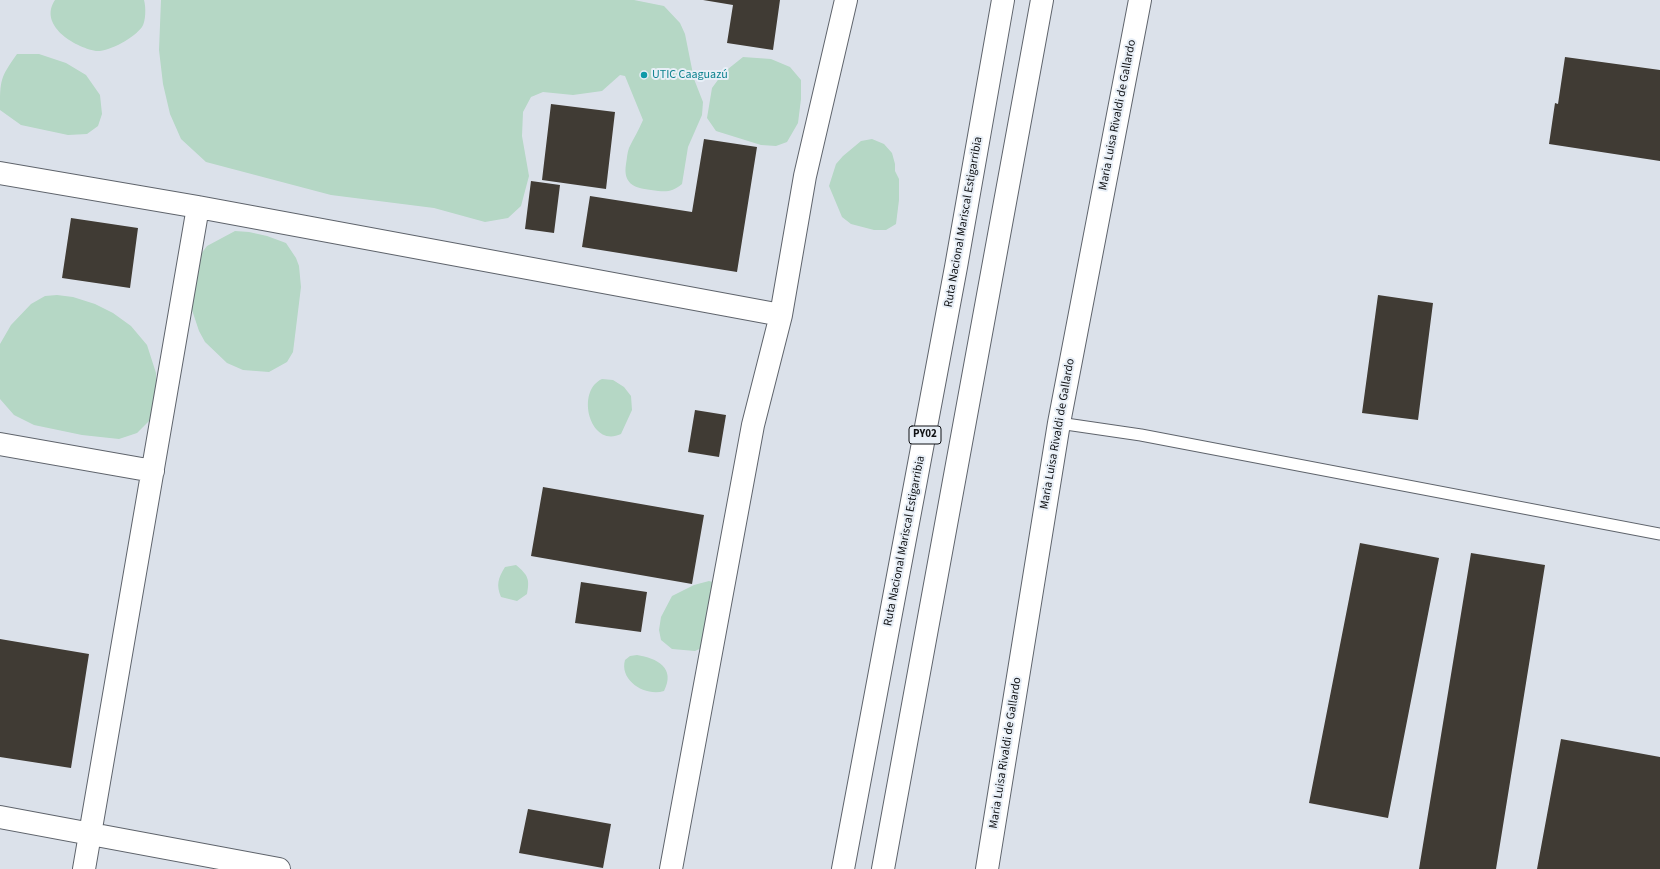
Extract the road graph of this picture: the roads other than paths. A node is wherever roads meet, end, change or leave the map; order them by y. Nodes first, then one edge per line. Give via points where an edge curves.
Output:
1 (846, 0) edge
2 (1003, 0) edge
3 (1042, 0) edge
4 (1140, 0) edge
5 (0, 174) edge
6 (198, 207) junction
7 (781, 315) junction
8 (1059, 423) junction
9 (0, 444) edge
10 (152, 471) junction
11 (1660, 534) edge
12 (0, 817) edge
13 (90, 833) junction
14 (84, 869) edge
15 (279, 869) edge
16 (671, 869) edge
17 (843, 869) edge
18 (884, 869) edge
19 (987, 869) edge

1 - 7 main road via 806,176
2 - 17 main road, Ruta Nacional Mariscal Estigarribia / PY02
3 - 18 main road
4 - 8 main road, Maria Luisa Rivaldi de Gallardo
5 - 6 main road
6 - 7 main road
6 - 10 main road
7 - 16 main road via 753,425
8 - 11 lane via 1142,435
8 - 19 main road, Maria Luisa Rivaldi de Gallardo
9 - 10 main road
10 - 13 main road
12 - 13 main road
13 - 14 main road
13 - 15 main road

